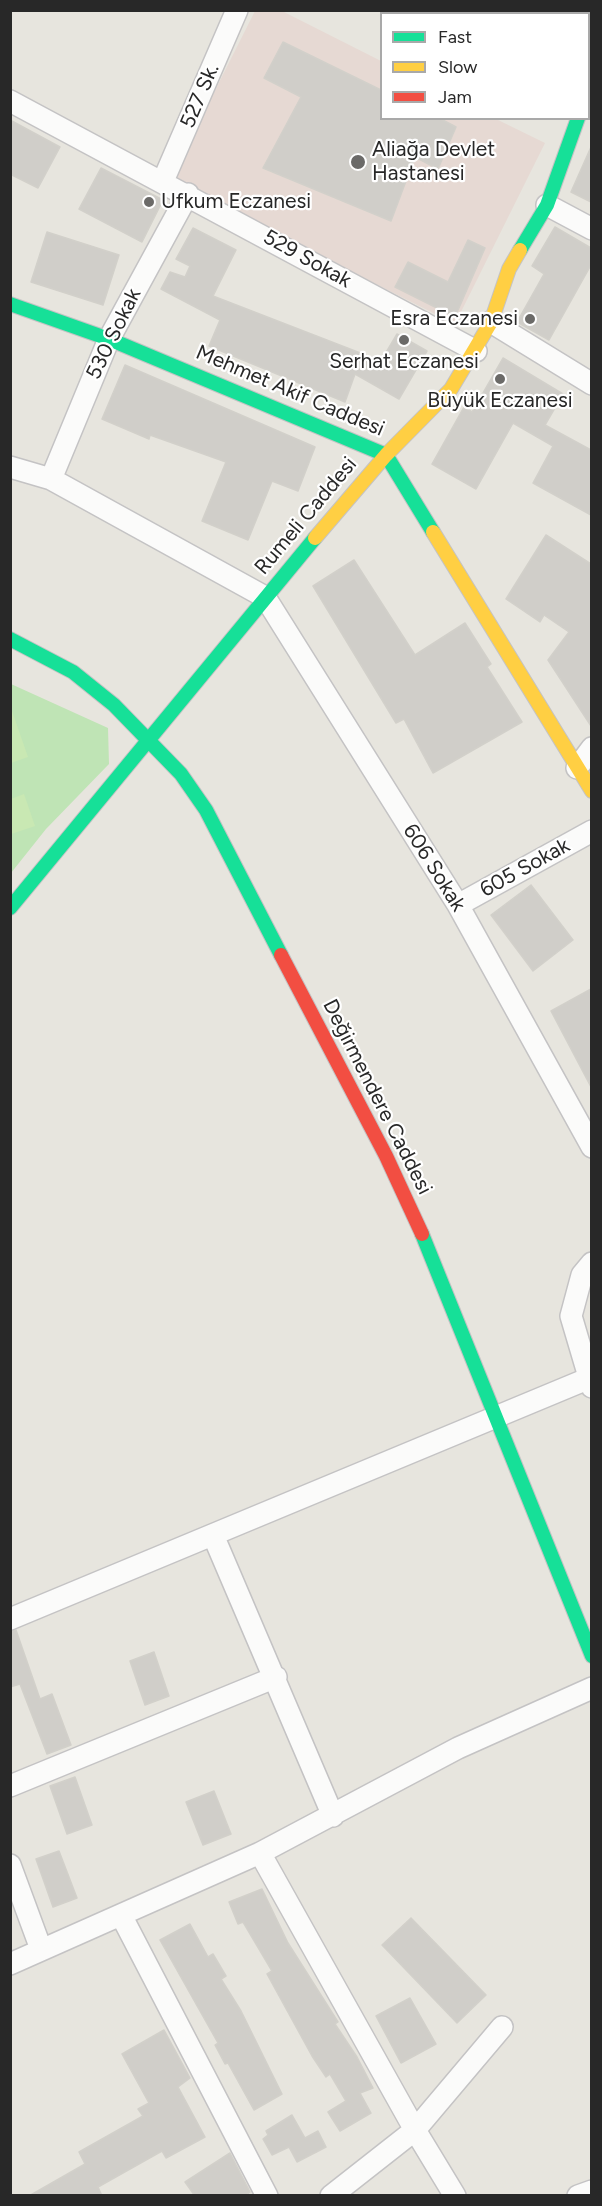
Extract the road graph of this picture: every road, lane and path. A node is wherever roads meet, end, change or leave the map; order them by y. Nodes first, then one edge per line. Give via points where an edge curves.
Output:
1 (237, 10) edge
2 (10, 101) edge
3 (577, 120) edge
4 (164, 181) junction
5 (188, 194) junction
6 (547, 205) junction
7 (591, 229) edge
8 (10, 304) edge
9 (491, 322) junction
10 (109, 339) junction
11 (476, 351) junction
12 (591, 384) edge
13 (386, 454) junction
14 (10, 467) edge
15 (51, 479) junction
16 (265, 597) junction
17 (10, 639) edge
18 (148, 742) junction
19 (591, 748) edge
20 (577, 768) junction
21 (591, 791) edge
22 (591, 831) edge
23 (458, 905) junction
24 (10, 908) edge
25 (591, 1147) edge
26 (591, 1263) edge
27 (590, 1381) edge
28 (498, 1418) junction
29 (213, 1535) junction
30 (10, 1619) edge
31 (591, 1656) edge
32 (276, 1677) junction
33 (591, 1688) edge
34 (10, 1786) edge
35 (333, 1816) junction
36 (260, 1853) junction
37 (10, 1865) edge
38 (121, 1915) junction
39 (41, 1949) junction
40 (10, 1964) edge
41 (502, 2027) dead end
42 (415, 2130) junction
43 (591, 2191) edge
44 (267, 2196) edge
45 (330, 2196) edge
46 (455, 2196) edge
47 (578, 2196) edge

1 - 4 street, 527 Sk.
2 - 4 street, 529 Sokak
3 - 6 street, Rumeli Caddesi
4 - 5 street, 529 Sokak
5 - 10 street, 530 Sokak
5 - 11 street, 529 Sokak
6 - 7 street
6 - 9 street, Rumeli Caddesi via 509,269
8 - 10 street, Mehmet Akif Caddesi
9 - 11 street, Rumeli Caddesi
9 - 12 street
10 - 13 street, Mehmet Akif Caddesi
10 - 15 street, 530 Sokak
11 - 13 street, Rumeli Caddesi via 451,389
13 - 16 street, Rumeli Caddesi
13 - 20 street, Mehmet Akif Caddesi
14 - 15 street
15 - 16 street
16 - 18 street, Rumeli Caddesi
16 - 23 street, 606 Sokak
17 - 18 street, Değirmendere Caddesi via 74,672 114,705
18 - 24 street, Rumeli Caddesi
18 - 28 street, Değirmendere Caddesi via 181,774 206,810 386,1156 442,1278
19 - 20 street
20 - 21 street, Mehmet Akif Caddesi
22 - 23 street, 605 Sokak
23 - 25 street, 606 Sokak
26 - 27 street via 582,1275 571,1316
27 - 28 street
28 - 29 street
28 - 31 street, Değirmendere Caddesi
29 - 30 street
29 - 32 street
32 - 34 street
32 - 35 street
33 - 35 street via 458,1748
35 - 36 street
36 - 38 street
36 - 42 street
37 - 39 street
38 - 39 street
38 - 44 street
39 - 40 street
41 - 42 street
42 - 45 street
42 - 46 street
43 - 47 street

